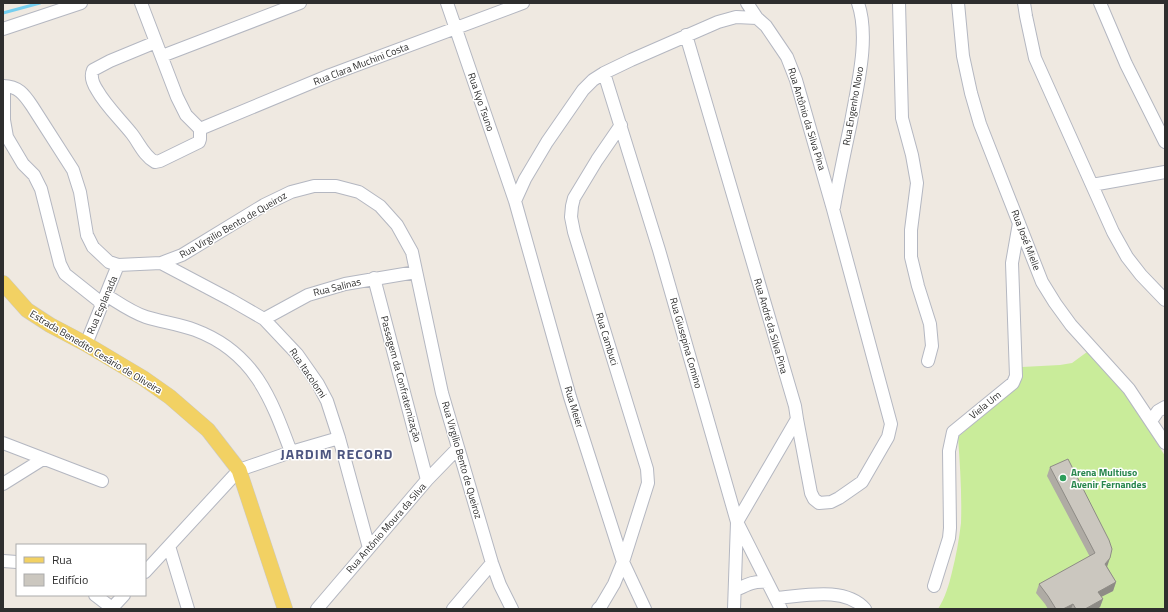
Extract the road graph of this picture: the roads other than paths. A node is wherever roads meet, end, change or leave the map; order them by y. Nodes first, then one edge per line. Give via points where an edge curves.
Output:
1 (81, 3) edge
2 (141, 3) edge
3 (300, 3) edge
4 (447, 3) edge
5 (523, 3) edge
6 (747, 3) edge
7 (858, 3) edge
8 (899, 3) edge
9 (958, 3) edge
10 (1024, 3) edge
11 (1100, 3) edge
12 (757, 18) junction
13 (456, 28) junction
14 (3, 29) edge
15 (686, 35) junction
16 (156, 42) junction
17 (162, 56) junction
18 (604, 73) junction
19 (4, 86) edge
20 (620, 126) junction
21 (200, 129) junction
22 (1165, 142) edge
23 (1165, 172) edge
24 (1092, 185) junction
25 (515, 201) junction
26 (833, 209) junction
27 (1019, 222) junction
28 (161, 263) junction
29 (118, 265) junction
30 (416, 272) junction
31 (374, 278) junction
32 (3, 283) edge
33 (103, 300) junction
34 (1165, 300) edge
35 (264, 319) junction
36 (86, 344) junction
37 (928, 361) dead end
38 (1165, 407) edge
39 (797, 419) junction
40 (1151, 421) junction
41 (891, 424) joint
42 (338, 438) junction
43 (3, 443) edge
44 (1165, 443) edge
45 (458, 448) junction
46 (291, 452) junction
47 (43, 459) junction
48 (239, 470) junction
49 (102, 480) dead end
50 (428, 480) junction
51 (3, 484) edge
52 (737, 522) junction
53 (169, 546) junction
54 (368, 548) junction
55 (3, 561) edge
56 (16, 562) edge
57 (623, 562) junction
58 (492, 563) junction
59 (146, 571) edge
60 (767, 582) junction
61 (934, 586) dead end
62 (736, 590) junction
63 (96, 596) edge
64 (123, 596) edge
65 (778, 603) edge
66 (112, 608) edge
67 (188, 609) edge
68 (285, 609) edge
69 (316, 609) edge
70 (453, 609) edge
71 (512, 609) edge
72 (598, 609) edge
73 (645, 609) edge
74 (734, 609) edge
75 (865, 609) edge

1 - 14 street
2 - 16 street
3 - 17 street
4 - 13 street, Rua Kyo Tsuno
5 - 13 street, Rua Clara Muchini Costa
6 - 12 street
7 - 26 street, Rua Engenho Novo via 862,23 860,73
8 - 37 street via 902,118 917,184 911,230 911,257 930,324 932,346
9 - 27 street, Rua José Mielle via 963,56 971,93 980,124
10 - 24 street via 1035,58
11 - 22 street via 1126,64
12 - 15 street via 736,17
12 - 26 street, Rua Antônio da Silva Pina via 766,26 787,56
13 - 21 street, Rua Clara Muchini Costa via 330,75
13 - 25 street, Rua Kyo Tsuno
15 - 18 street
15 - 39 street, Rua André da Silva Pina
16 - 17 street
16 - 21 street via 94,69 92,78 97,91 155,162 194,146 199,142
17 - 21 street via 181,106
18 - 20 street, Rua Giusepina Comino
18 - 25 street via 583,90 547,142
19 - 29 street via 13,87 25,95 73,170 80,192 87,235 93,247 103,257
19 - 33 street via 7,137 41,189 60,264 65,274 99,301
20 - 52 street, Rua Giusepina Comino via 659,250
20 - 57 street, Rua Cambuci via 574,198 572,217 574,232 647,468 648,483
23 - 24 street
24 - 34 street via 1127,257
25 - 57 street, Rua Meier via 570,397
26 - 41 street, Rua Antônio da Silva Pina
27 - 40 street, Rua José Mielle via 1042,282 1055,303 1071,325 1129,389
27 - 61 street, Viela Um via 1012,263 1016,376 1013,383 953,432 949,451 950,533
28 - 29 street, Rua Virgilio Bento de Queiroz
28 - 30 street, Rua Virgilio Bento de Queiroz via 182,255 264,205 291,192 324,185 359,192 380,206 397,225 412,252
28 - 35 street, Rua Itacolomi
29 - 33 street, Rua Esplanada
30 - 31 street, Rua Salinas
30 - 45 street, Rua Virgilio Bento de Queiroz via 442,393
31 - 35 street, Rua Salinas via 308,295
31 - 50 street, Passagem da Confraternização
32 - 36 main road, Estrada Benedito Cesário de Oliveira via 27,310 50,326
33 - 36 street, Rua Esplanada
33 - 46 street via 146,317 195,330 230,349 247,363 263,386
35 - 42 street, Rua Itacolomi via 297,354 318,384 327,401
36 - 48 main road, Estrada Benedito Cesário de Oliveira via 170,397 208,430
38 - 40 street via 1158,411
39 - 41 street, Rua André da Silva Pina via 811,493 819,503 831,502 862,482 888,436
39 - 52 street
40 - 44 street, Rua José Mielle
42 - 46 street
42 - 54 street, Rua Itacolomi
43 - 47 street
45 - 50 street, Rua Antônio Moura da Silva
45 - 58 street, Rua Virgilio Bento de Queiroz
46 - 48 street
47 - 49 street
47 - 51 street
48 - 53 street
48 - 68 main road, Estrada Benedito Cesário de Oliveira
50 - 54 street, Rua Antônio Moura da Silva
52 - 60 street, Rua Giusepina Comino
52 - 62 street
53 - 59 street
53 - 67 street
54 - 69 street, Rua Antônio Moura da Silva
55 - 56 street
57 - 72 street, Rua Cambuci via 614,584
57 - 73 street, Rua Meier
58 - 70 street
58 - 71 street, Rua Virgilio Bento de Queiroz
60 - 62 street via 756,581
60 - 65 street, Rua Giusepina Comino
62 - 74 street
63 - 66 street
64 - 66 street
65 - 75 street via 832,594 846,596

